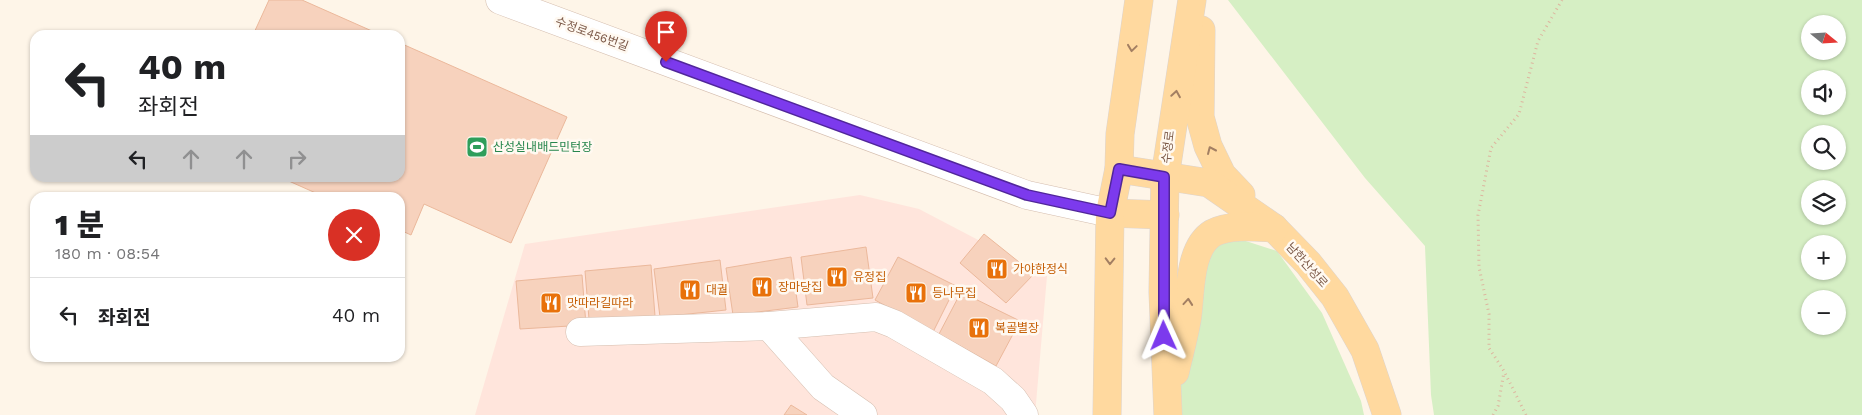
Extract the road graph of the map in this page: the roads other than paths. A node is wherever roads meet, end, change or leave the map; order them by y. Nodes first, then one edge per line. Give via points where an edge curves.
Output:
1 (500, 0) edge
2 (1139, 0) edge
3 (1193, 0) edge
4 (1119, 169) junction
5 (1164, 177) junction
6 (1110, 213) junction
7 (1165, 215) junction
8 (1274, 228) junction
9 (769, 326) junction
10 (580, 332) dead end
11 (1168, 408) edge
12 (863, 415) edge
13 (1024, 415) edge
14 (1107, 415) edge
15 (1387, 415) edge

1 - 6 street, 수정로456번길 via 1027,195
2 -> 4 main road via 1120,134
5 -> 3 main road, 수정로
8 -> 3 main road via 1222,175 1208,146 1200,117 1202,33
4 - 5 main road, 남한산성로
4 - 6 main road
5 - 7 main road, 수정로
5 - 8 main road, 남한산성로 via 1209,184
6 - 7 main road
6 -> 14 main road
7 - 11 main road, 수정로 via 1163,292
11 -> 8 main road via 1187,318 1194,262 1204,241 1215,232 1232,228
8 - 15 main road, 남한산성로 via 1335,297 1365,350
9 - 10 street
9 - 12 street via 823,386
9 - 13 street via 876,317 993,381

